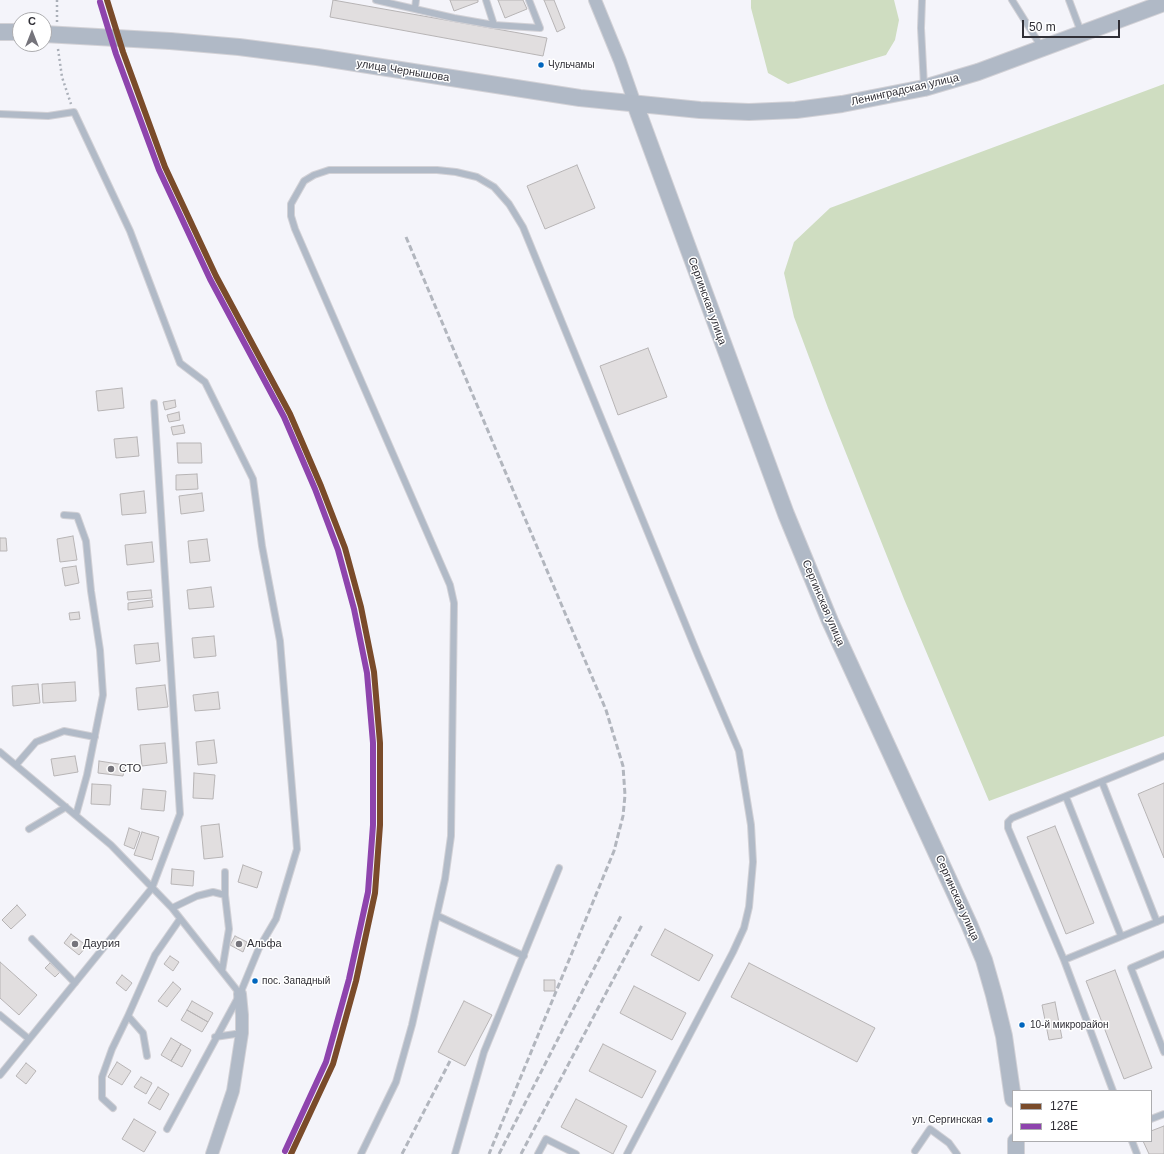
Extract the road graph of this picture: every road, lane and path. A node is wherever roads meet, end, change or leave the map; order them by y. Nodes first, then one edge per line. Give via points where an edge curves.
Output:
1 (57, 0) edge
2 (376, 0) edge
3 (416, 0) edge
4 (486, 0) edge
5 (529, 0) edge
6 (595, 0) edge
7 (922, 0) edge
8 (1012, 0) edge
9 (1069, 0) edge
10 (1164, 3) edge
11 (415, 8) junction
12 (494, 24) junction
13 (0, 32) edge
14 (12, 32) edge
15 (53, 34) edge
16 (1082, 34) junction
17 (1042, 49) junction
18 (924, 88) junction
19 (635, 104) junction
20 (74, 112) junction
21 (0, 114) edge
22 (154, 403) dead end
23 (64, 515) dead end
24 (95, 738) junction
25 (0, 752) edge
26 (1164, 756) edge
27 (16, 765) junction
28 (1102, 782) junction
29 (1066, 797) junction
30 (66, 807) junction
31 (76, 815) junction
32 (29, 829) dead end
33 (559, 868) dead end
34 (224, 872) dead end
35 (152, 888) junction
36 (225, 895) junction
37 (172, 908) junction
38 (438, 916) junction
39 (180, 919) junction
40 (1164, 919) edge
41 (1157, 922) junction
42 (1121, 936) junction
43 (32, 939) dead end
44 (1164, 954) edge
45 (524, 956) junction
46 (1064, 960) junction
47 (222, 971) junction
48 (75, 983) junction
49 (240, 994) junction
50 (0, 1015) edge
51 (128, 1016) junction
52 (242, 1033) junction
53 (215, 1038) junction
54 (29, 1039) junction
55 (1164, 1052) edge
56 (147, 1056) dead end
57 (0, 1074) edge
58 (1113, 1090) edge
59 (1012, 1092) edge
60 (113, 1108) dead end
61 (1164, 1114) edge
62 (1152, 1119) edge
63 (167, 1129) dead end
64 (1016, 1142) edge
65 (1132, 1142) edge
66 (915, 1151) dead end
67 (212, 1154) edge
68 (361, 1154) edge
69 (455, 1154) edge
70 (538, 1154) edge
71 (576, 1154) edge
72 (627, 1154) edge
73 (957, 1154) edge
74 (1016, 1154) edge
75 (1137, 1154) edge

1 - 15 path
2 - 11 lane
3 - 11 lane
4 - 12 lane
5 - 12 lane via 540,28
6 - 19 street
7 - 18 lane
8 - 17 lane
9 - 16 lane
10 - 16 main road, Ленинградская улица
11 - 12 lane via 454,18
13 - 14 main road
15 - 19 main road, улица Чернышова, bridge via 239,47 572,97
15 - 20 path via 62,77
16 - 17 main road, Ленинградская улица
17 - 18 main road, Ленинградская улица
18 - 19 main road, Ленинградская улица via 796,110 749,112
19 - 59 main road, Сергинская улица via 795,535 830,621 970,924 984,960 1004,1036
20 - 21 lane via 48,116
20 - 49 lane via 130,231 180,363 205,382 253,479 262,546 280,641 297,848 276,919 259,948
22 - 35 lane via 180,814
23 - 24 lane via 76,516 86,541 103,695
24 - 27 lane via 64,731 36,742
24 - 31 lane
25 - 27 lane
26 - 28 lane
27 - 30 lane
28 - 29 lane
28 - 41 lane
29 - 42 lane
29 - 46 lane via 1012,818 1008,822 1008,828
30 - 31 lane
30 - 32 lane
31 - 35 lane via 111,845
33 - 45 lane
34 - 36 lane
35 - 37 lane
35 - 48 lane
36 - 37 lane via 214,892 197,896
36 - 47 lane via 229,929
37 - 39 lane
38 - 45 lane
38 - 68 lane via 396,1082
38 - 72 lane via 451,836 454,603 450,585 291,216 291,204 304,181 329,170 456,172 477,177 494,187 509,204 522,227 739,751 751,825 753,862 749,907 744,928
39 - 47 lane
39 - 51 lane via 155,955
40 - 41 lane
41 - 42 lane
42 - 46 lane
43 - 48 lane
44 - 55 lane via 1131,968
45 - 69 lane via 484,1052
46 - 58 lane
47 - 49 lane
48 - 54 lane
49 - 52 street
49 - 53 lane
50 - 54 lane
51 - 56 lane via 143,1033
51 - 60 lane via 102,1077 102,1098
52 - 53 lane
52 - 67 street via 233,1091
53 - 63 lane
54 - 57 lane
61 - 62 lane
64 - 74 main road
65 - 75 lane
66 - 73 lane via 930,1129 949,1143
70 - 71 lane via 546,1139

